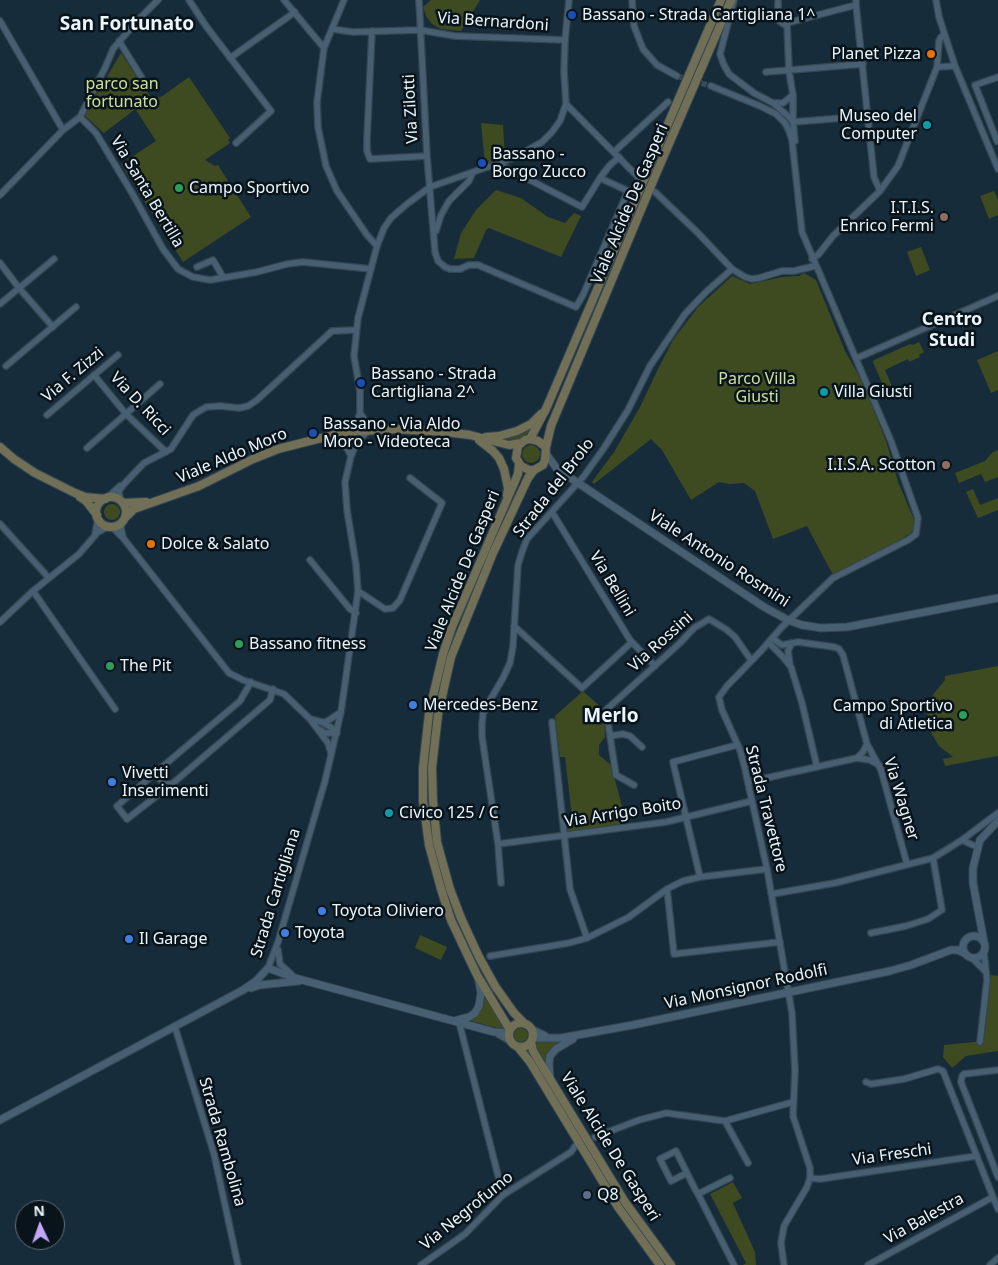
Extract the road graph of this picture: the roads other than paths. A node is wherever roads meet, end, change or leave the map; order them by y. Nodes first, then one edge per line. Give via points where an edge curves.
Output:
1 (158, 0) edge
2 (189, 0) edge
3 (284, 0) edge
4 (344, 0) edge
5 (419, 0) edge
6 (569, 0) edge
7 (632, 0) edge
8 (721, 0) edge
9 (732, 0) edge
10 (936, 0) edge
11 (778, 2) dead end
12 (856, 3) edge
13 (295, 12) junction
14 (0, 21) edge
15 (787, 23) junction
16 (332, 29) junction
17 (420, 30) junction
18 (372, 31) junction
19 (944, 35) junction
20 (565, 40) junction
21 (119, 42) junction
22 (324, 48) junction
23 (230, 58) junction
24 (863, 64) junction
25 (955, 66) junction
26 (937, 67) junction
27 (789, 71) junction
28 (766, 72) dead end
29 (677, 76) tunnel mouth
30 (998, 77) edge
31 (145, 83) dead end
32 (711, 86) tunnel mouth
33 (793, 95) junction
34 (668, 102) dead end
35 (773, 103) junction
36 (566, 104) junction
37 (866, 116) junction
38 (80, 117) junction
39 (793, 122) junction
40 (63, 130) junction
41 (997, 141) edge
42 (236, 143) dead end
43 (988, 144) junction
44 (614, 152) junction
45 (427, 156) junction
46 (619, 157) junction
47 (499, 164) junction
48 (998, 169) edge
49 (473, 172) junction
50 (600, 178) junction
51 (639, 178) dead end
52 (430, 187) junction
53 (880, 191) junction
54 (655, 192) dead end
55 (0, 195) edge
56 (802, 232) junction
57 (435, 233) junction
58 (377, 246) junction
59 (54, 259) dead end
60 (812, 259) junction
61 (0, 263) edge
62 (815, 266) junction
63 (197, 267) dead end
64 (371, 269) junction
65 (732, 269) junction
66 (223, 277) junction
67 (19, 288) junction
68 (998, 296) edge
69 (0, 304) edge
70 (76, 307) dead end
71 (53, 327) junction
72 (356, 330) junction
73 (118, 355) dead end
74 (857, 358) junction
75 (6, 366) dead end
76 (94, 375) junction
77 (160, 384) dead end
78 (546, 410) junction
79 (360, 413) junction
80 (126, 414) junction
81 (47, 415) dead end
82 (373, 430) junction
83 (345, 432) junction
84 (470, 435) junction
85 (323, 437) junction
86 (479, 437) junction
87 (530, 439) junction
88 (500, 443) junction
89 (521, 443) junction
90 (0, 447) edge
91 (87, 448) dead end
92 (547, 451) junction
93 (166, 452) junction
94 (351, 456) junction
95 (518, 461) junction
96 (536, 469) junction
97 (557, 469) junction
98 (410, 478) dead end
99 (579, 482) junction
100 (124, 484) junction
101 (75, 493) junction
102 (106, 498) junction
103 (506, 500) junction
104 (121, 502) junction
105 (153, 502) junction
106 (552, 512) junction
107 (97, 517) junction
108 (124, 520) junction
109 (0, 524) edge
110 (110, 527) junction
111 (94, 537) junction
112 (124, 539) junction
113 (310, 560) dead end
114 (50, 578) junction
115 (33, 591) junction
116 (358, 591) junction
117 (998, 598) edge
118 (356, 612) junction
119 (788, 620) junction
120 (0, 622) edge
121 (514, 626) junction
122 (770, 641) junction
123 (632, 642) junction
124 (792, 643) junction
125 (751, 660) junction
126 (655, 666) junction
127 (791, 668) junction
128 (251, 682) junction
129 (274, 690) junction
130 (114, 709) dead end
131 (341, 712) junction
132 (310, 719) junction
133 (322, 722) junction
134 (552, 722) dead end
135 (319, 730) junction
136 (337, 732) junction
137 (610, 736) junction
138 (867, 744) junction
139 (737, 745) junction
140 (642, 747) dead end
141 (332, 754) junction
142 (857, 758) junction
143 (879, 765) junction
144 (817, 767) junction
145 (155, 773) junction
146 (748, 782) junction
147 (172, 784) junction
148 (634, 784) dead end
149 (752, 801) junction
150 (998, 813) edge
151 (686, 818) junction
152 (998, 821) edge
153 (565, 835) junction
154 (962, 840) junction
155 (498, 844) junction
156 (977, 847) junction
157 (933, 858) junction
158 (907, 864) junction
159 (767, 869) junction
160 (700, 877) junction
161 (501, 883) dead end
162 (667, 889) junction
163 (772, 894) junction
164 (980, 924) junction
165 (871, 933) dead end
166 (970, 937) junction
167 (587, 938) junction
168 (278, 942) junction
169 (780, 942) junction
170 (984, 942) junction
171 (964, 943) junction
172 (945, 952) junction
173 (964, 952) junction
174 (984, 952) junction
175 (490, 956) dead end
176 (972, 958) junction
177 (268, 968) junction
178 (986, 972) junction
179 (477, 975) junction
180 (295, 978) junction
181 (306, 980) junction
182 (243, 990) junction
183 (787, 992) junction
184 (456, 1021) junction
185 (175, 1027) junction
186 (530, 1033) junction
187 (510, 1035) junction
188 (579, 1035) junction
189 (980, 1042) dead end
190 (518, 1047) junction
191 (998, 1070) edge
192 (550, 1079) junction
193 (866, 1082) dead end
194 (793, 1102) junction
195 (0, 1120) edge
196 (724, 1121) junction
197 (595, 1137) dead end
198 (578, 1142) junction
199 (977, 1156) junction
200 (748, 1163) dead end
201 (687, 1173) junction
202 (998, 1176) edge
203 (730, 1178) dead end
204 (810, 1178) junction
205 (698, 1194) junction
206 (504, 1195) junction
207 (993, 1197) junction
208 (998, 1209) edge
209 (998, 1258) edge
210 (238, 1265) edge
211 (421, 1265) edge
212 (660, 1265) edge
213 (672, 1265) edge
214 (734, 1265) edge
215 (784, 1265) edge
216 (868, 1265) edge
217 (990, 1265) edge

1 - 21 street
2 - 23 street
3 - 13 street
4 - 16 street
5 - 17 street, Via Zilotti
6 - 20 street
7 - 29 street via 634,26 643,49 657,65
8 - 78 main road, Viale Alcide De Gasperi
9 - 35 street via 720,54 724,66 729,74
9 - 92 main road, Viale Alcide De Gasperi via 551,426
10 - 19 street
11 - 15 street via 778,20 785,25
12 - 15 street
12 - 24 street
13 - 22 street
13 - 23 street
14 - 40 street
15 - 27 street
16 - 18 street
16 - 22 street
17 - 18 street
17 - 20 street, Via Bernardoni via 455,36
17 - 45 street, Via Zilotti
18 - 45 street via 367,139 370,159
19 - 25 street
19 - 26 street via 939,40
20 - 36 street
21 - 31 street
21 - 38 street
22 - 58 street via 317,102 321,149 337,191
23 - 42 street via 271,111
24 - 27 street
24 - 37 street
25 - 26 street
25 - 43 street
26 - 53 street via 898,166
27 - 28 street
27 - 33 street
30 - 41 street via 975,84
32 - 56 street via 760,106 785,123 792,140
33 - 35 street via 784,103
33 - 39 street
34 - 44 street
35 - 39 street
36 - 44 street
36 - 47 street via 560,121 542,142 530,151
37 - 39 street
37 - 53 street via 874,177
38 - 40 street
38 - 66 street, Via Santa Bertilla via 96,133 163,249 178,269 193,277 210,280
39 - 56 street
40 - 55 street
41 - 43 street
43 - 48 street
44 - 46 street
45 - 52 street, Via Zilotti
46 - 50 street
46 - 51 street
47 - 49 street
47 - 50 street via 582,208
49 - 52 street
49 - 57 street via 469,181 449,201
50 - 57 street, Via Zilotti via 628,191 576,307 478,265 460,269 445,267 438,261
52 - 57 street, Via Zilotti
52 - 58 street via 390,218
53 - 60 street
54 - 65 street
56 - 60 street, Strada Travettore
58 - 64 street
59 - 67 street
60 - 62 street, Strada Travettore
61 - 67 street
62 - 65 street via 752,279
62 - 74 street, Strada Travettore
63 - 66 street via 213,260
64 - 66 street, Via Santa Bertilla via 303,262
64 - 72 street
65 - 99 street, Strada del Brolo via 685,314 650,366 628,410
67 - 69 street
67 - 71 street
68 - 74 street
70 - 71 street
71 - 75 street
72 - 79 street via 354,356
72 - 93 street via 332,331 248,406 206,407 193,415
73 - 76 street, Via F. Zizzi
74 - 119 street, Strada Travettore via 918,518 916,534 833,578
76 - 80 street, Via D. Ricci
76 - 81 street, Via F. Zizzi
77 - 80 street
78 - 86 main road via 517,431
78 - 87 main road, Viale Alcide De Gasperi
79 - 82 street
79 - 83 street via 356,425
80 - 91 street
80 - 93 street, Via D. Ricci
82 - 83 main road, Viale Aldo Moro
82 - 84 main road, Viale Aldo Moro via 422,430
82 - 94 street, Strada Cartigliana via 357,442
83 - 85 main road, Viale Aldo Moro
84 - 86 main road, Viale Aldo Moro
84 - 103 main road via 486,444 498,458 507,483
85 - 94 street via 338,441
85 - 105 main road, Viale Aldo Moro via 278,449 199,486
86 - 88 main road, Viale Aldo Moro
87 - 89 main road
87 - 92 main road via 538,441
88 - 89 main road, Viale Aldo Moro via 509,446
88 - 95 main road, Viale Aldo Moro
89 - 95 main road, Viale Alcide De Gasperi via 517,449
90 - 101 main road, Viale Aldo Moro via 35,473
92 - 96 main road, Viale Alcide De Gasperi via 543,465
92 - 97 street, Viale Antonio Rosmini
93 - 100 street via 144,463
94 - 116 street, Strada Cartigliana via 346,496
95 - 96 main road via 525,468
95 - 103 main road, Viale Alcide De Gasperi via 518,474
96 - 97 street, Viale Antonio Rosmini
96 - 186 main road, Viale Alcide De Gasperi via 528,478 494,553 451,657 438,714 432,768 437,842 450,889 483,964
97 - 99 street, Viale Antonio Rosmini
98 - 116 street via 442,503 400,600 393,608 385,609
99 - 106 street, Strada del Brolo
99 - 119 street, Viale Antonio Rosmini
100 - 102 street
100 - 104 street via 119,490
101 - 102 main road, Viale Aldo Moro
101 - 107 main road, Viale Aldo Moro via 86,501
102 - 104 main road, Viale Aldo Moro via 116,498
102 - 107 main road via 99,504
103 - 179 main road, Viale Alcide De Gasperi via 454,620 443,654 429,713 424,754 423,801 429,845 451,920
104 - 105 main road, Viale Aldo Moro
104 - 108 main road via 126,512
105 - 108 main road, Viale Aldo Moro via 134,509
106 - 121 street, Strada del Brolo via 527,539 522,552 518,565
106 - 123 street, Via Bellini
107 - 110 main road, Viale Aldo Moro
107 - 111 street
108 - 110 main road, Viale Aldo Moro
108 - 112 street via 121,533
109 - 114 street
110 - 111 street via 102,529
110 - 112 street
111 - 114 street
112 - 128 street via 229,673
113 - 118 street via 350,609
114 - 115 street
115 - 120 street
115 - 130 street
116 - 118 street, Strada Cartigliana
117 - 119 street, Viale Antonio Rosmini via 839,628 813,627
118 - 131 street, Strada Cartigliana
119 - 122 street, Strada Travettore
121 - 123 street via 582,688
121 - 155 street, Strada del Brolo via 510,663 483,714 482,731
122 - 124 street, Via Wagner via 782,645
122 - 125 street, Strada Travettore
122 - 127 street
123 - 126 street, Via Bellini
124 - 127 street via 788,651
124 - 138 street, Via Wagner via 839,649
125 - 126 street, Via Rossini via 735,637 709,619 694,628
125 - 139 street, Strada Travettore via 719,697
126 - 137 street, Via Rossini via 606,710
127 - 144 street
128 - 129 street
128 - 145 street via 240,701
129 - 132 street via 284,694
129 - 147 street via 270,700
131 - 133 street
131 - 136 street, Strada Cartigliana
132 - 133 street
132 - 135 street
133 - 136 street
134 - 153 street
135 - 136 street
135 - 141 street
136 - 141 street, Strada Cartigliana
137 - 140 street via 630,736
137 - 148 street, Via Rossini via 616,775
138 - 142 street, Via Wagner
138 - 143 street, Via Wagner
139 - 146 street, Strada Travettore
139 - 151 street via 673,762
141 - 168 street, Strada Cartigliana
142 - 143 street
142 - 144 street
143 - 158 street, Via Wagner
144 - 146 street
145 - 147 street via 164,784
145 - 147 street via 116,806 128,819
146 - 149 street, Strada Travettore
149 - 151 street, Via Arrigo Boito
149 - 159 street, Strada Travettore
150 - 154 street
151 - 153 street, Via Arrigo Boito
151 - 160 street
152 - 156 street
153 - 155 street, Via Arrigo Boito
153 - 167 street via 570,889
154 - 156 street
154 - 157 street
155 - 161 street, Strada del Brolo
156 - 164 street via 972,875
157 - 158 street
157 - 165 street via 942,910 928,919
158 - 163 street via 835,883
159 - 160 street
159 - 163 street, Strada Travettore
160 - 162 street
162 - 167 street via 629,917
162 - 169 street via 674,954
163 - 169 street, Strada Travettore
164 - 166 street, Via Monsignor Rodolfi
164 - 170 street
166 - 170 street via 978,937
166 - 171 street, Via Monsignor Rodolfi
167 - 175 street
168 - 177 street, Strada Cartigliana
168 - 180 street via 280,964
169 - 183 street, Strada Travettore
170 - 174 street
171 - 172 street, Via Monsignor Rodolfi
171 - 173 street
172 - 173 street, Via Monsignor Rodolfi
172 - 183 street, Via Monsignor Rodolfi via 890,971
173 - 176 street
174 - 176 street
174 - 178 street
176 - 178 street
177 - 180 street
177 - 182 street, Strada Cartigliana
178 - 189 street
179 - 184 street via 481,993 479,1006 469,1017
179 - 187 main road, Viale Alcide De Gasperi
180 - 181 street
181 - 182 street
181 - 184 street
182 - 185 street, Strada Cartigliana
183 - 188 street, Via Monsignor Rodolfi
183 - 194 street, Strada Travettore via 795,1051
184 - 187 street
184 - 206 street
185 - 195 street, Strada Cartigliana
185 - 210 street, Strada Rambolina via 214,1154
186 - 187 main road via 518,1024
186 - 188 street, Via Monsignor Rodolfi via 550,1038
186 - 190 main road via 525,1046
186 - 192 main road, Viale Alcide De Gasperi via 533,1051
187 - 190 main road, Viale Alcide De Gasperi
188 - 192 street via 550,1056
190 - 198 main road, Viale Alcide De Gasperi
191 - 202 street via 964,1074 961,1082
192 - 213 main road, Viale Alcide De Gasperi via 625,1202
193 - 199 street via 904,1079 941,1070
194 - 196 street
194 - 204 street, Strada Travettore via 793,1116 809,1161
196 - 197 street via 666,1113
196 - 200 street
198 - 206 street, Via Negrofumo via 571,1152
198 - 212 main road, Viale Alcide De Gasperi
199 - 204 street, Via Freschi
199 - 207 street
201 - 201 street via 671,1181 660,1159 676,1151
201 - 205 street
203 - 205 street
204 - 215 street via 784,1226 781,1243
205 - 214 street
206 - 211 street, Via Negrofumo via 465,1234
207 - 208 street
207 - 216 street, Via Balestra
209 - 217 street

